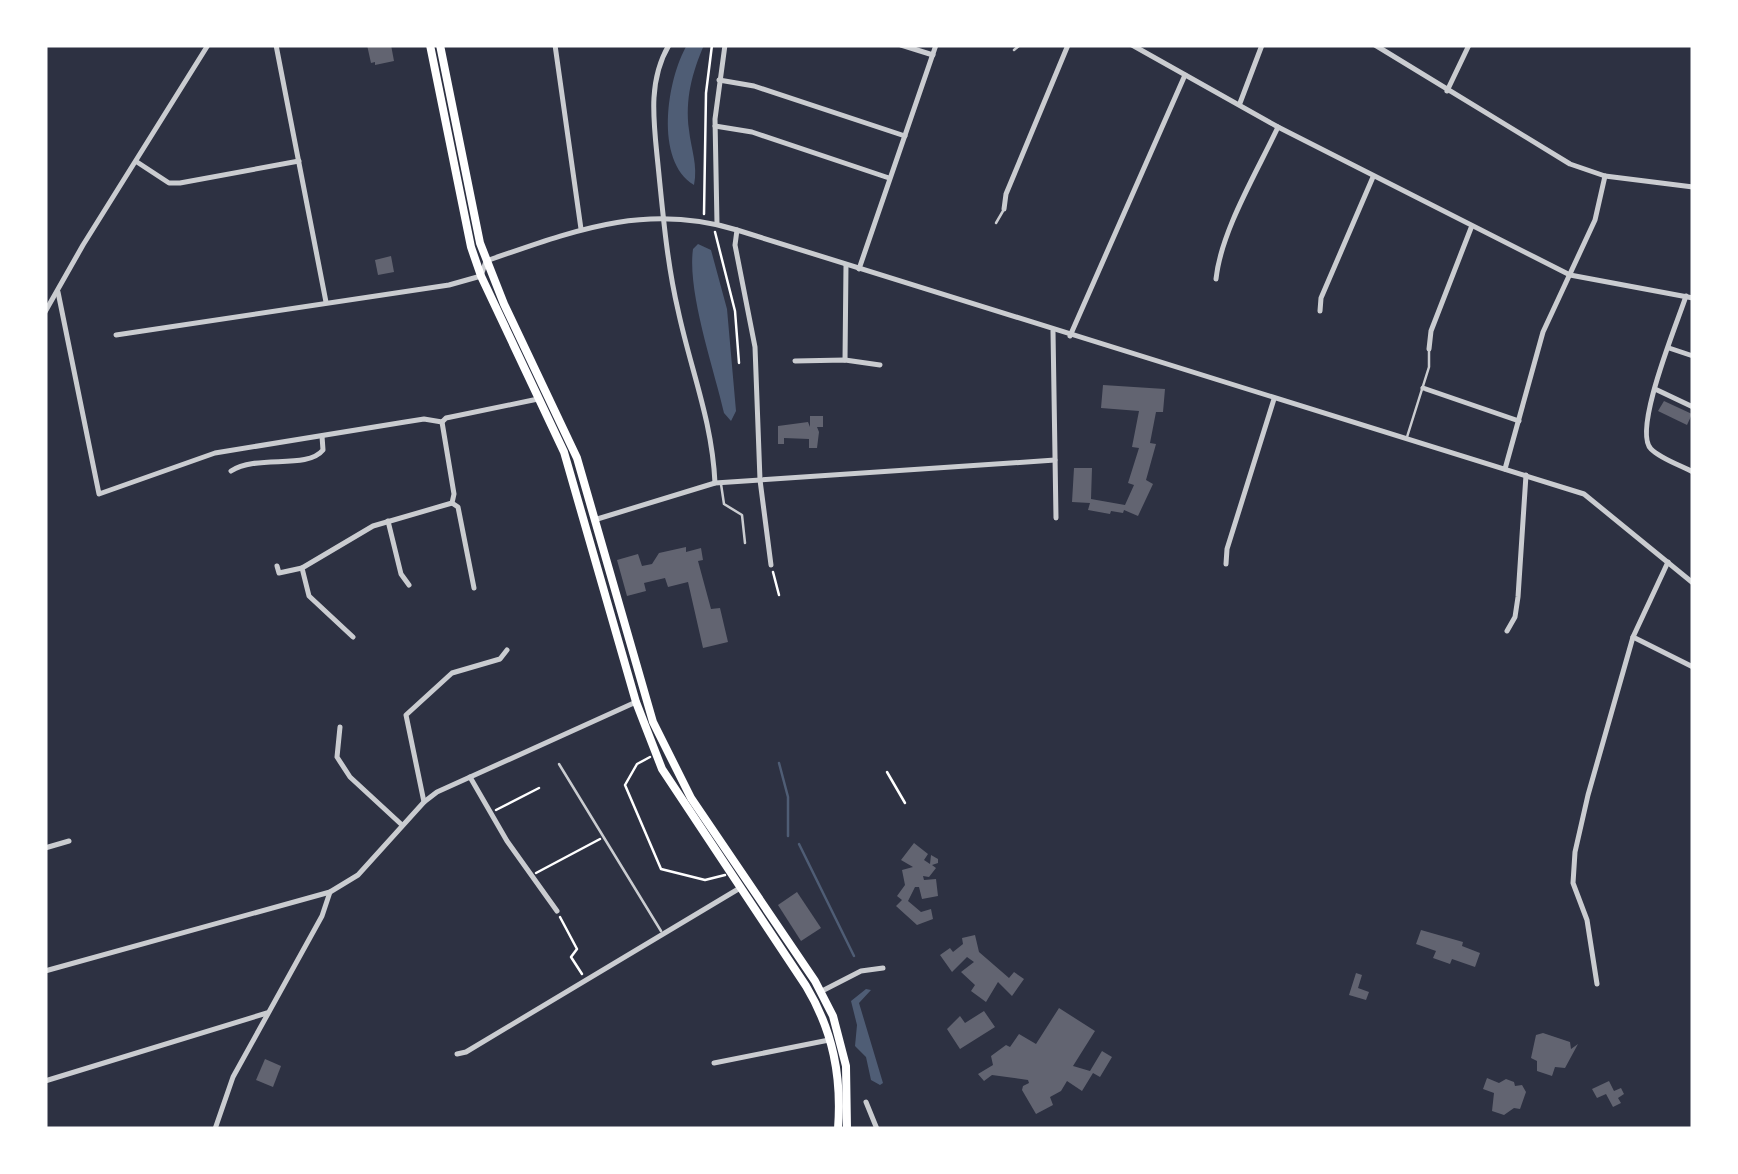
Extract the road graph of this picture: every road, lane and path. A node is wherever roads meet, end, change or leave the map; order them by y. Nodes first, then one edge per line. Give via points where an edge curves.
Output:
1 (208, 45) edge
2 (276, 45) edge
3 (430, 45) edge
4 (440, 45) edge
5 (555, 45) edge
6 (669, 45) edge
7 (725, 45) edge
8 (901, 45) edge
9 (936, 45) edge
10 (1020, 45) edge
11 (1068, 45) edge
12 (1132, 45) edge
13 (1262, 45) edge
14 (1375, 45) edge
15 (1469, 45) edge
16 (1014, 50) dead end
17 (933, 55) junction
18 (1185, 75) junction
19 (719, 80) junction
20 (1447, 92) junction
21 (1240, 104) junction
22 (716, 126) junction
23 (1278, 127) junction
24 (905, 136) junction
25 (299, 161) junction
26 (137, 162) junction
27 (1605, 176) junction
28 (1373, 177) junction
29 (889, 178) junction
30 (1693, 187) edge
31 (1004, 210) joint
32 (664, 217) junction
33 (996, 222) dead end
34 (717, 224) junction
35 (1471, 228) junction
36 (581, 229) junction
37 (736, 230) junction
38 (486, 261) junction
39 (846, 265) junction
40 (859, 269) junction
41 (1570, 275) junction
42 (481, 276) junction
43 (1216, 279) dead end
44 (58, 292) junction
45 (1690, 297) edge
46 (326, 302) junction
47 (1320, 310) dead end
48 (45, 312) edge
49 (1053, 331) junction
50 (116, 335) dead end
51 (1070, 336) junction
52 (1669, 348) junction
53 (1429, 349) joint
54 (1693, 356) edge
55 (845, 360) junction
56 (795, 361) dead end
57 (880, 364) dead end
58 (1423, 388) junction
59 (1655, 388) junction
60 (540, 398) junction
61 (1274, 399) junction
62 (1693, 407) edge
63 (1519, 421) junction
64 (442, 422) junction
65 (322, 436) junction
66 (1406, 439) junction
67 (1055, 460) junction
68 (1505, 469) junction
69 (232, 471) dead end
70 (1693, 472) edge
71 (1526, 475) junction
72 (760, 480) junction
73 (718, 483) junction
74 (452, 504) junction
75 (1056, 518) dead end
76 (388, 521) junction
77 (592, 521) junction
78 (745, 543) dead end
79 (1668, 562) junction
80 (1226, 564) dead end
81 (277, 566) dead end
82 (771, 566) joint
83 (302, 568) junction
84 (1693, 583) edge
85 (409, 585) dead end
86 (474, 588) dead end
87 (779, 595) dead end
88 (1507, 631) dead end
89 (353, 637) dead end
90 (1633, 638) junction
91 (506, 650) dead end
92 (1693, 667) edge
93 (646, 699) junction
94 (636, 702) junction
95 (340, 727) dead end
96 (656, 754) junction
97 (559, 764) dead end
98 (887, 772) dead end
99 (470, 776) junction
100 (539, 788) dead end
101 (424, 802) junction
102 (905, 803) dead end
103 (491, 813) junction
104 (402, 826) junction
105 (602, 838) junction
106 (69, 842) dead end
107 (45, 848) edge
108 (730, 873) junction
109 (530, 876) junction
110 (744, 886) junction
111 (330, 892) junction
112 (557, 911) joint
113 (662, 932) junction
114 (883, 968) dead end
115 (45, 971) edge
116 (588, 980) junction
117 (1597, 984) dead end
118 (816, 993) junction
119 (270, 1012) junction
120 (831, 1040) junction
121 (458, 1054) dead end
122 (714, 1064) dead end
123 (45, 1080) edge
124 (866, 1102) dead end
125 (215, 1129) edge
126 (838, 1129) edge
127 (847, 1129) edge
128 (877, 1129) edge

1 - 26 street
2 - 25 street
3 - 42 main road
4 - 38 main road
5 - 36 street
6 - 32 street via 657,74 653,114
7 - 19 street
8 - 17 street
9 - 17 street
10 - 16 lane
11 - 31 street
12 - 18 street
13 - 21 street
14 - 20 street
15 - 20 street
17 - 24 street
18 - 21 street
18 - 51 street
19 - 22 street
19 - 24 street
20 - 27 street via 1570,164
21 - 23 street
22 - 29 street
22 - 34 street
23 - 28 street
23 - 43 street
24 - 29 street
25 - 26 street via 180,184
25 - 46 street
26 - 44 street
27 - 30 street
27 - 41 street via 1595,220
28 - 35 street
28 - 47 street
29 - 40 street
31 - 33 lane
32 - 34 street
32 - 36 street
32 - 73 street via 678,312
34 - 37 street
35 - 41 street
35 - 53 street
36 - 38 street
37 - 39 street
37 - 72 street via 755,346
38 - 42 street
38 - 77 main road via 577,458
39 - 40 street
39 - 55 street
40 - 49 street
41 - 45 street
41 - 63 street via 1543,332
42 - 46 street
42 - 60 main road
44 - 48 street
44 - 65 street via 99,494 215,453
45 - 52 street
46 - 50 street
49 - 51 street
49 - 67 street
51 - 61 street
52 - 54 street
52 - 59 street
53 - 58 lane
55 - 56 street
55 - 57 street
58 - 63 street
58 - 66 lane
59 - 62 street
59 - 70 street via 1646,440
60 - 64 street
60 - 77 main road
61 - 66 street
61 - 80 street
63 - 68 street
64 - 65 street
64 - 74 street
65 - 69 street via 323,450 310,460 248,462
66 - 68 street
67 - 72 street
67 - 75 street
68 - 71 street
71 - 79 street via 1595,500
71 - 88 street via 1518,598
72 - 73 street
72 - 82 street
73 - 77 street
73 - 78 lane via 724,504 742,516
74 - 76 street
74 - 86 street
76 - 83 street
76 - 85 street
77 - 93 main road
77 - 94 main road
79 - 84 street
79 - 90 street
81 - 83 street via 279,573
82 - 87 path
83 - 89 street via 308,596
90 - 92 street
90 - 117 street via 1575,852 1573,883 1587,920
91 - 101 street via 500,660 452,673 406,715
93 - 94 street
93 - 110 main road via 681,781
94 - 96 main road
94 - 99 street
95 - 104 street via 338,757 350,777
96 - 108 main road
96 - 108 path via 637,764 625,785 661,870 706,880
97 - 105 lane
98 - 102 path
99 - 101 street
99 - 103 street
100 - 103 path
101 - 104 street
103 - 109 street
104 - 111 street via 358,874
105 - 109 path
105 - 113 lane
106 - 107 street
108 - 110 main road
109 - 112 street
110 - 113 street
110 - 118 main road
111 - 115 street
111 - 119 street
112 - 116 path via 576,949 570,956
113 - 116 street
114 - 118 street
116 - 121 street
118 - 120 main road
118 - 127 main road via 840,1038
119 - 123 street
119 - 125 street via 232,1078
120 - 122 street
120 - 126 main road
124 - 128 street

